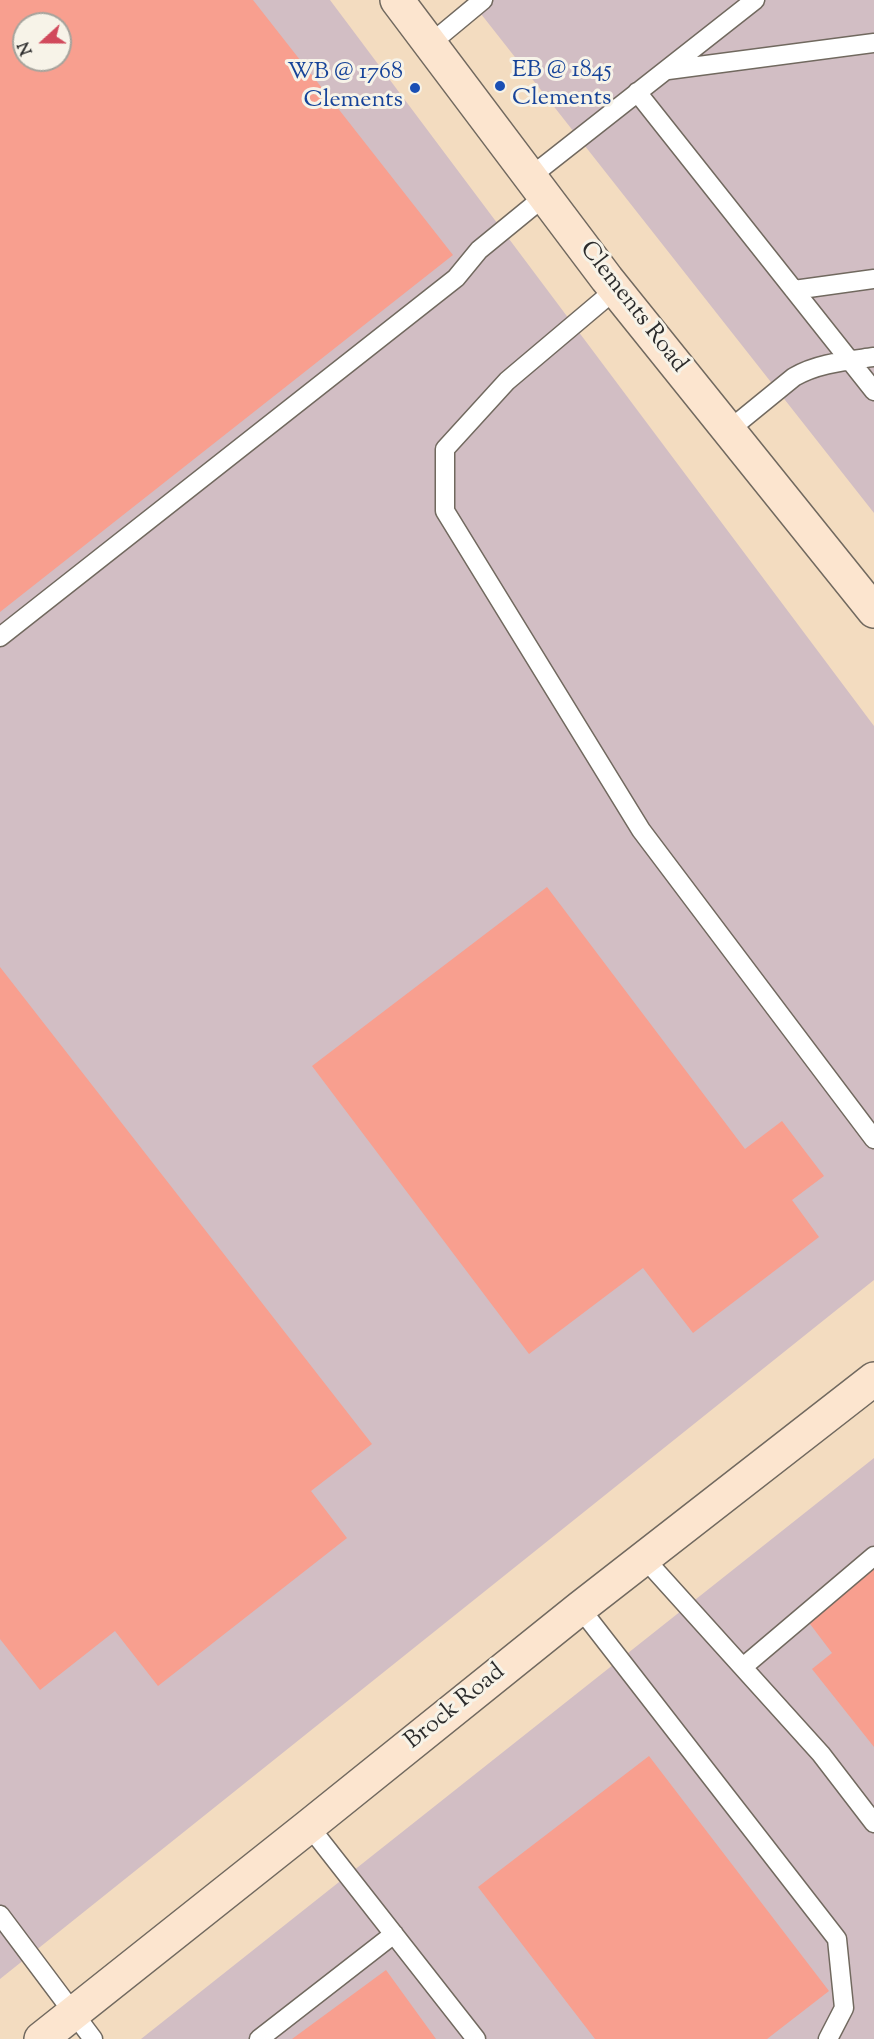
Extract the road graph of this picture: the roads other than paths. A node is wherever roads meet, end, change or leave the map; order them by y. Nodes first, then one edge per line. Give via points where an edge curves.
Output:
1 (397, 0) edge
2 (483, 0) edge
3 (755, 0) edge
4 (874, 43) edge
5 (430, 44) junction
6 (666, 70) junction
7 (637, 92) junction
8 (538, 186) junction
9 (874, 279) edge
10 (616, 289) junction
11 (794, 290) junction
12 (874, 357) edge
13 (850, 360) junction
14 (874, 391) edge
15 (729, 430) junction
16 (874, 611) edge
17 (0, 637) edge
18 (874, 1139) edge
19 (874, 1379) edge
20 (874, 1556) edge
21 (644, 1558) junction
22 (580, 1608) junction
23 (742, 1667) junction
24 (874, 1823) edge
25 (309, 1826) junction
26 (0, 1915) edge
27 (394, 1934) junction
28 (73, 2013) junction
29 (41, 2039) edge
30 (93, 2039) edge
31 (259, 2039) edge
32 (476, 2039) edge
33 (828, 2039) edge

1 - 5 main road, Clements Road
2 - 5 lane
3 - 6 lane
4 - 6 lane
5 - 8 main road, Clements Road
6 - 7 lane
7 - 8 lane
7 - 11 lane
8 - 10 main road, Clements Road
8 - 17 lane via 456,278
9 - 11 lane
10 - 15 main road, Clements Road
10 - 18 lane via 507,381 445,449 445,511 641,830
11 - 13 lane
12 - 13 lane
13 - 14 lane
13 - 15 lane via 821,365 794,377
15 - 16 main road, Clements Road
19 - 21 main road, Brock Road
20 - 23 lane
21 - 22 main road, Brock Road
21 - 23 lane
22 - 25 main road, Brock Road
22 - 33 lane via 837,1939 844,2008
23 - 24 lane via 821,1754
25 - 27 lane
25 - 28 main road, Brock Road
26 - 28 lane
27 - 31 lane
27 - 32 lane
28 - 29 main road, Brock Road
28 - 30 lane

